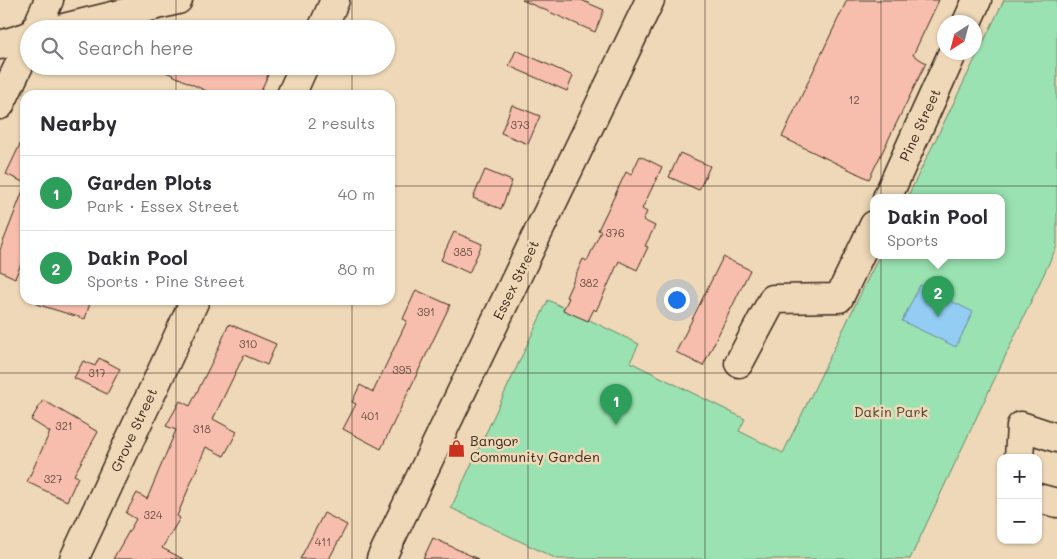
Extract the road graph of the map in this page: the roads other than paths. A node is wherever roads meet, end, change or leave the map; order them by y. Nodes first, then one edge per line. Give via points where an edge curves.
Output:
1 (49, 0) edge
2 (178, 0) edge
3 (335, 0) edge
4 (650, 0) edge
5 (977, 0) edge
6 (970, 15) edge
7 (40, 20) edge
8 (97, 20) edge
9 (326, 20) edge
10 (20, 39) edge
11 (0, 45) edge
12 (949, 60) edge
13 (20, 63) edge
14 (300, 75) edge
15 (293, 90) edge
16 (0, 105) edge
17 (889, 194) edge
18 (870, 233) edge
19 (193, 305) edge
20 (740, 362) dead end
21 (1057, 438) edge
22 (1019, 454) edge
23 (1042, 499) edge
24 (1057, 503) edge
25 (74, 559) edge
26 (381, 559) edge

1 - 7 street
2 - 8 street
3 - 9 street
4 - 26 street, Essex Street
5 - 6 street
10 - 11 street
12 - 17 street, Pine Street
13 - 16 street
14 - 15 street
18 - 20 street via 839,298 772,299
19 - 25 street, Grove Street
21 - 22 street via 1021,426
23 - 24 street

